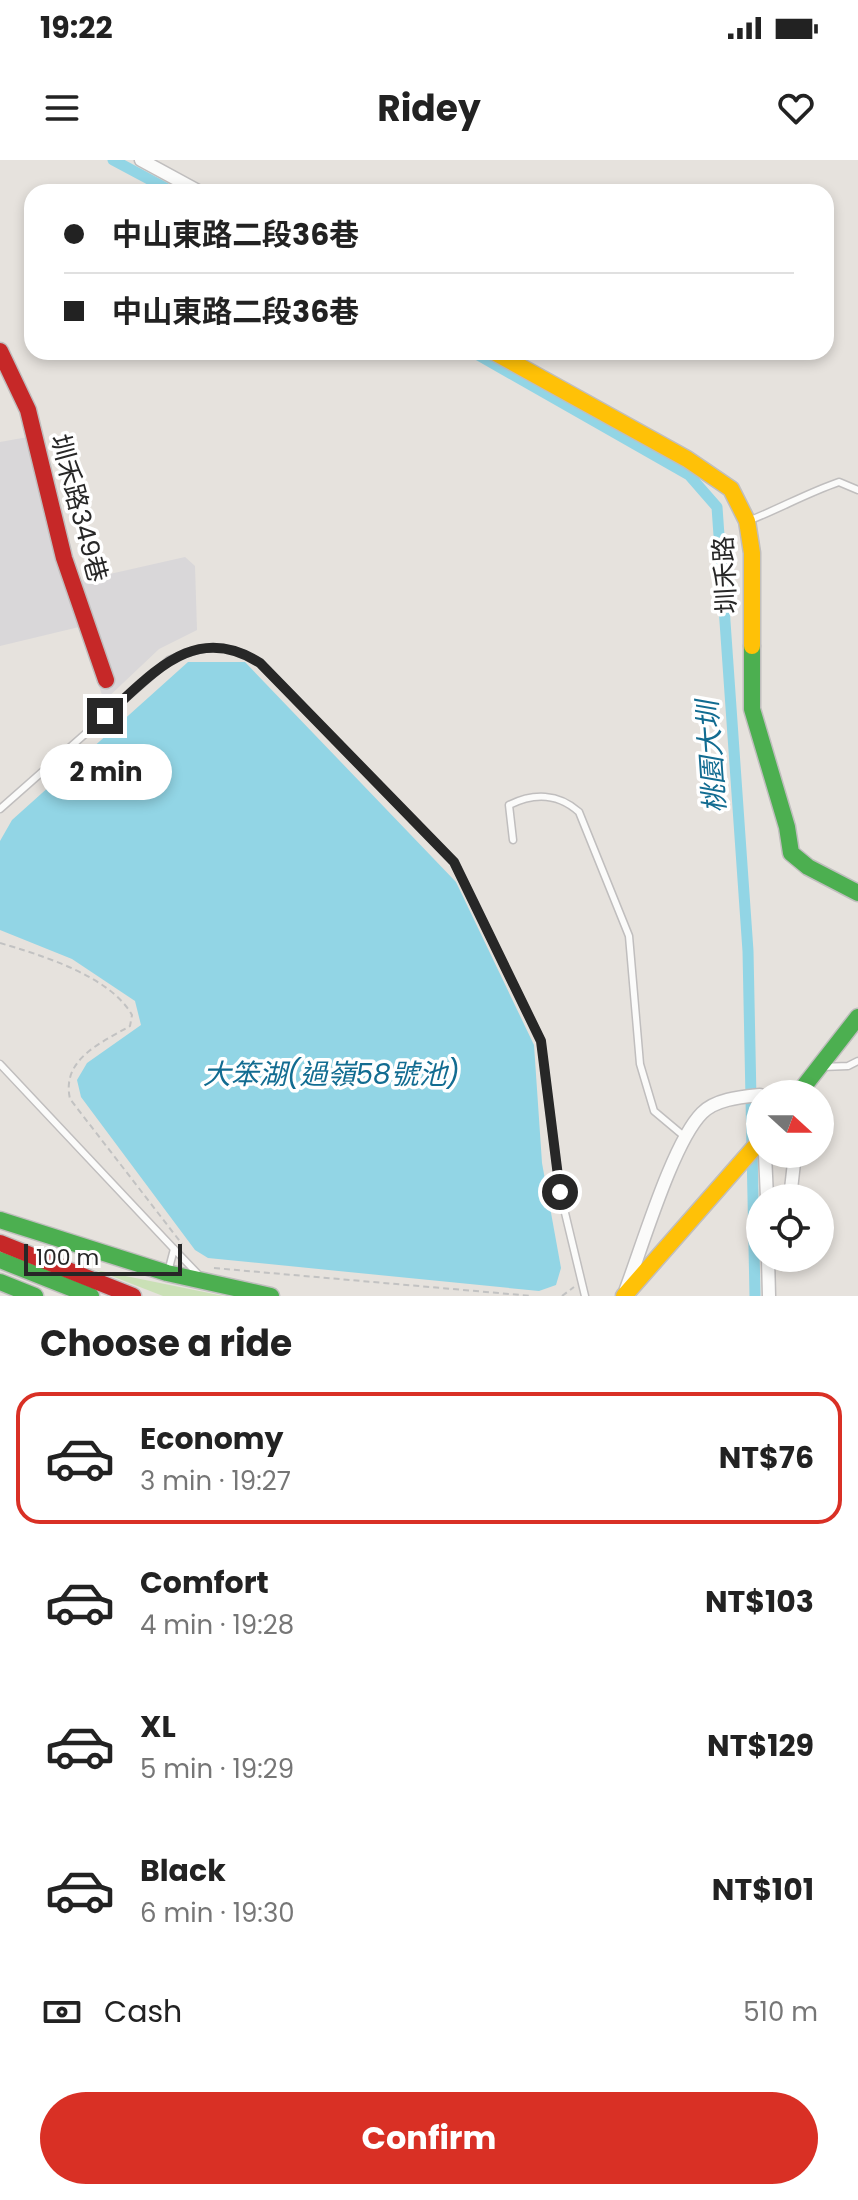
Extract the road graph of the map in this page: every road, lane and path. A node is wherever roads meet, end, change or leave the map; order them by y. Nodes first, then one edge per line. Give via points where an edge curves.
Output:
1 (141, 160) edge
2 (185, 184) edge
3 (0, 351) edge
4 (508, 360) edge
5 (858, 490) edge
6 (747, 521) junction
7 (106, 680) dead end
8 (0, 809) edge
9 (513, 840) dead end
10 (858, 893) edge
11 (0, 943) edge
12 (858, 1017) edge
13 (858, 1061) edge
14 (0, 1064) edge
15 (819, 1068) junction
16 (809, 1080) edge
17 (746, 1097) edge
18 (685, 1137) junction
19 (746, 1160) edge
20 (0, 1220) edge
21 (0, 1243) edge
22 (184, 1246) dead end
23 (174, 1249) junction
24 (0, 1260) edge
25 (769, 1272) edge
26 (167, 1273) junction
27 (205, 1274) junction
28 (581, 1281) junction
29 (0, 1282) edge
30 (35, 1296) edge
31 (91, 1296) edge
32 (133, 1296) edge
33 (271, 1296) edge
34 (532, 1296) edge
35 (562, 1296) edge
36 (585, 1296) edge
37 (623, 1296) edge
38 (769, 1296) edge

1 - 2 street
3 - 7 main road, 圳禾路349巷 via 28,410 64,558
4 - 6 main road, 圳禾路 via 687,459 731,489
5 - 6 lane via 839,482
6 - 10 main road, 圳禾路 via 752,553 752,709 791,853
8 - 28 lane via 169,660 202,646 240,650 260,663 454,862 541,1041 560,1192
9 - 18 lane via 509,805 527,796 566,801 579,812 629,936 640,1064 654,1111
11 - 22 path via 65,963 126,1003 130,1026 83,1055 70,1071 70,1099
12 - 15 main road
13 - 15 lane
14 - 23 lane
15 - 16 main road
17 - 18 street via 703,1112
18 - 37 street
19 - 37 main road
20 - 26 main road
21 - 32 main road
23 - 26 lane
23 - 27 lane
24 - 31 main road
25 - 38 street
26 - 27 main road
27 - 33 main road
27 - 34 path
28 - 35 path
28 - 36 lane
29 - 30 main road

